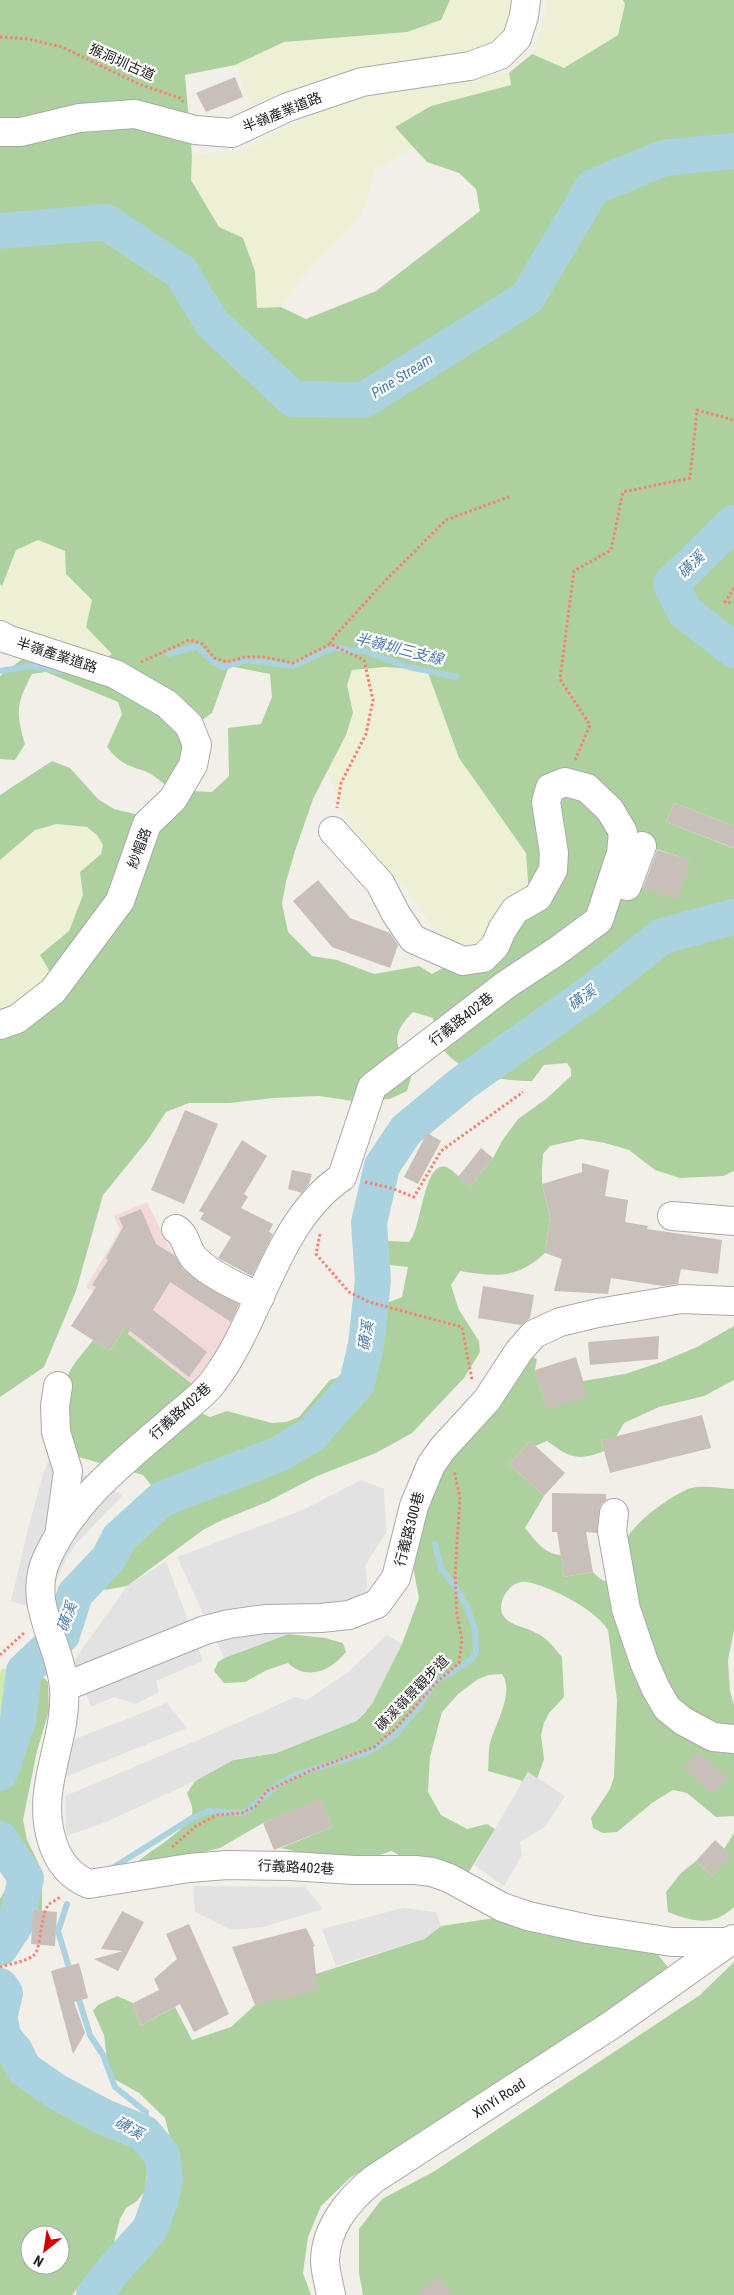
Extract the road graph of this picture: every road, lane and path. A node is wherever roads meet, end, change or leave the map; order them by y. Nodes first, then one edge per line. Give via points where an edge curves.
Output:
1 (526, 0) edge
2 (0, 37) edge
3 (184, 104) dead end
4 (0, 132) edge
5 (734, 420) edge
6 (511, 496) dead end
7 (734, 588) edge
8 (734, 603) edge
9 (0, 635) edge
10 (330, 644) junction
11 (115, 674) junction
12 (565, 782) junction
13 (333, 831) joint
14 (642, 846) dead end
15 (599, 920) junction
16 (0, 1025) edge
17 (523, 1092) dead end
18 (391, 1188) dead end
19 (672, 1216) dead end
20 (734, 1221) edge
21 (322, 1228) dead end
22 (176, 1229) dead end
23 (260, 1297) junction
24 (734, 1301) edge
25 (58, 1386) dead end
26 (477, 1411) junction
27 (443, 1448) junction
28 (614, 1513) dead end
29 (60, 1533) junction
30 (16, 1638) dead end
31 (0, 1656) edge
32 (62, 1676) junction
33 (734, 1740) edge
34 (72, 1874) junction
35 (151, 1875) junction
36 (732, 1940) edge
37 (0, 1968) edge
38 (325, 2262) junction
39 (313, 2295) edge
40 (331, 2295) edge

1 - 4 street, 半嶺產業道路 via 517,38 500,55 470,66 362,82 288,107 232,133 195,130 135,114 79,118 22,132
2 - 3 path, 猴洞圳古道 via 62,47 139,84 180,98
5 - 12 path via 697,410 690,478 623,492 611,550 574,571 560,679 590,725
6 - 10 path via 446,520
7 - 8 path via 725,602
9 - 11 street, 半嶺產業道路
10 - 11 path via 293,663 264,657 244,657 227,662 214,658 203,644 189,640
10 - 13 path via 364,660 373,700 366,734 341,783
11 - 16 street, 紗帽路 via 167,704 189,725 197,745 193,766 173,799 147,824 120,901 53,991 17,1019
12 - 13 street via 550,788 546,802 554,853 553,870 538,897 515,910 495,946 483,958 462,961 413,939 380,883
12 - 15 street via 586,788 610,810 623,832 621,852
14 - 15 street, 行義路402巷 via 623,894
15 - 23 street, 行義路402巷 via 507,984 372,1088 342,1177 304,1215
17 - 18 path via 441,1151 414,1198
19 - 20 street
21 - 26 path via 316,1254 349,1292 369,1302 462,1327
22 - 23 street via 181,1232 194,1258
23 - 29 street, 行義路402巷 via 238,1343 213,1382 94,1488
24 - 26 street, 行義路300巷 via 681,1300 598,1313 547,1327 527,1341
25 - 29 street via 56,1432 68,1471
26 - 27 street, 行義路300巷
27 - 32 street, 行義路300巷 via 418,1493 396,1578 376,1604 363,1611 339,1616 229,1624
27 - 35 path, 磺溪嶺景觀步道 via 454,1470 460,1498 455,1575 462,1640 459,1663 374,1747 267,1790 256,1806 242,1813 217,1815 196,1826 158,1858
28 - 33 street via 612,1531 626,1609 656,1688 667,1708 683,1721 713,1737
29 - 32 street, 行義路402巷 via 41,1574 40,1598
30 - 31 path
32 - 34 street, 行義路402巷 via 64,1709 46,1810 47,1826 56,1853
34 - 35 street, 行義路402巷 via 81,1881 94,1884
34 - 37 path via 58,1899 48,1905 41,1922 40,1946 34,1955
35 - 36 street, 行義路402巷 via 227,1865 415,1870 449,1878 502,1907 528,1916 662,1941
36 - 38 street, XinYi Road via 613,2024 374,2179 354,2195 338,2218 327,2246
38 - 39 street via 318,2272
38 - 40 street, XinYi Road

